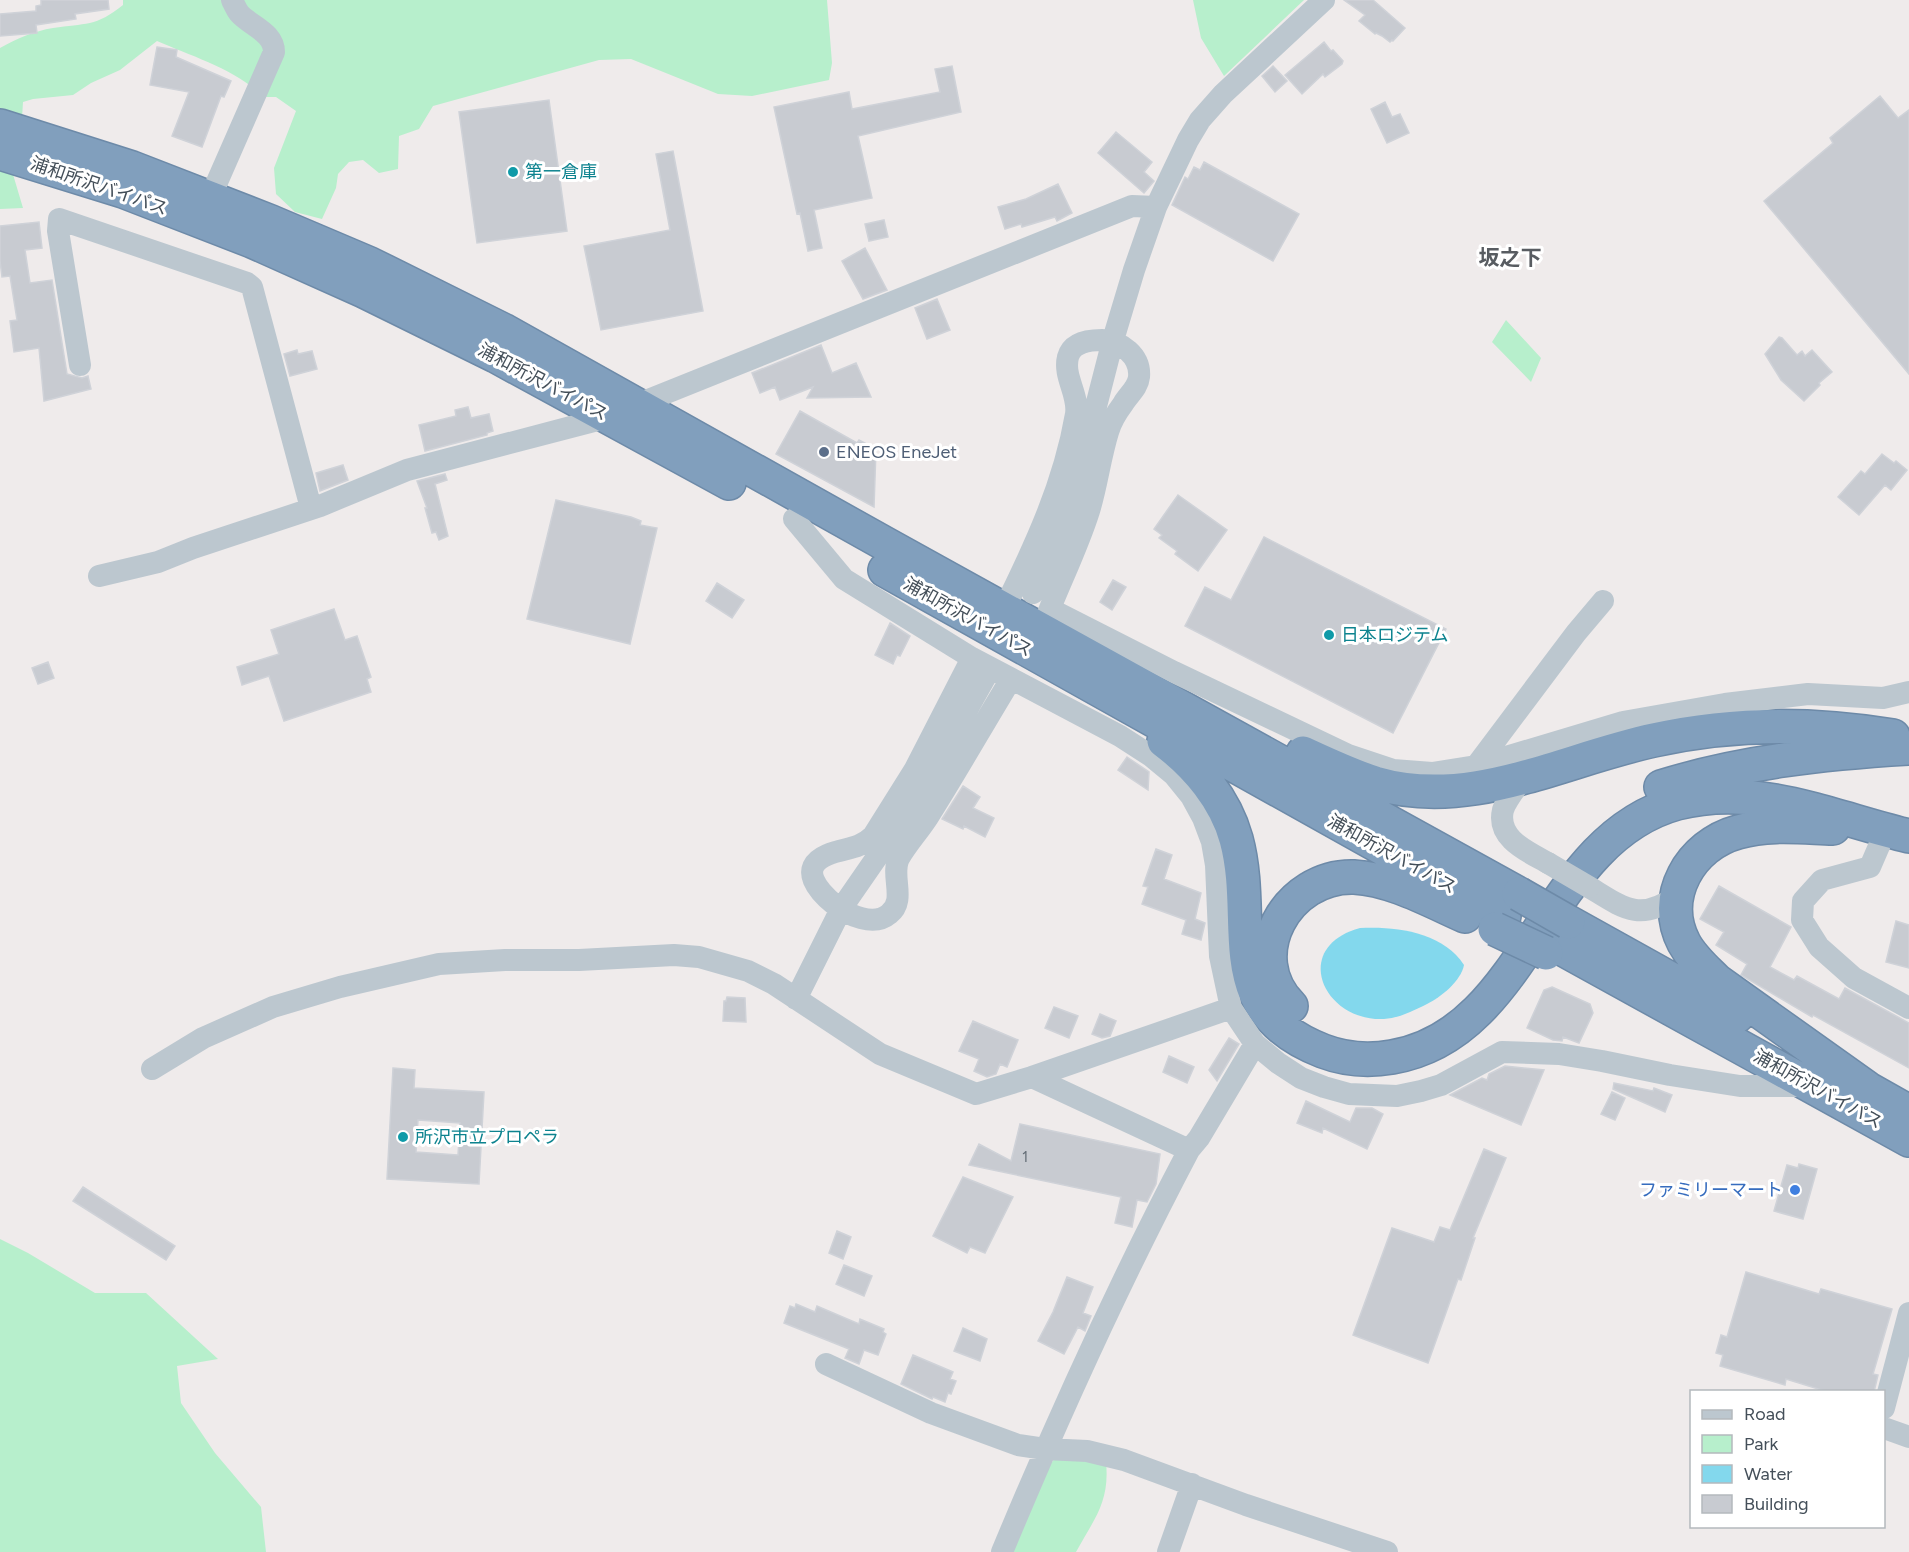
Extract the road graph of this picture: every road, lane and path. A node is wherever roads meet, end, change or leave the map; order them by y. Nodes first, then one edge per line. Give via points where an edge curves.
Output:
1 (232, 0) edge
2 (1324, 0) edge
3 (0, 126) edge
4 (0, 153) edge
5 (210, 198) junction
6 (1155, 207) junction
7 (1113, 340) junction
8 (80, 365) dead end
9 (622, 411) junction
10 (310, 508) junction
11 (794, 519) junction
12 (99, 576) dead end
13 (920, 590) junction
14 (1033, 593) dead end
15 (1604, 601) dead end
16 (1004, 609) junction
17 (1050, 626) junction
18 (980, 666) junction
19 (1011, 679) junction
20 (1909, 692) edge
21 (1909, 738) edge
22 (1909, 748) edge
23 (1476, 766) junction
24 (1523, 778) junction
25 (1898, 833) edge
26 (1676, 896) junction
27 (841, 909) junction
28 (1506, 913) junction
29 (1555, 939) junction
30 (796, 999) junction
31 (1231, 1008) junction
32 (1909, 1008) edge
33 (1255, 1044) junction
34 (152, 1069) dead end
35 (1032, 1077) junction
36 (1814, 1086) junction
37 (1867, 1088) junction
38 (1909, 1112) edge
39 (1909, 1140) edge
40 (1189, 1150) junction
41 (1909, 1313) edge
42 (826, 1364) dead end
43 (1885, 1404) edge
44 (1885, 1428) edge
45 (1909, 1437) edge
46 (1045, 1449) junction
47 (1192, 1484) junction
48 (1002, 1552) edge
49 (1168, 1552) edge
50 (1387, 1552) edge

1 - 5 street via 240,14 270,38 274,52
2 - 6 street via 1212,106 1188,140
3 - 5 highway, 浦和所沢バイパス via 132,168
4 - 9 highway, 浦和所沢バイパス via 123,191 262,246
5 - 9 highway, 浦和所沢バイパス via 370,264 502,330
6 - 7 street
6 - 9 street via 1132,206
7 - 14 street via 1067,519
7 - 16 street via 1082,342 1068,357 1077,402 1063,466 1036,545
7 - 17 street via 1129,350 1139,379 1108,431 1083,528
8 - 10 street via 59,219 247,283 252,287
9 - 10 street via 407,470
9 - 11 highway, 浦和所沢バイパス
9 - 16 highway, 浦和所沢バイパス
10 - 12 street via 158,562
11 - 13 highway, 浦和所沢バイパス
11 - 18 street via 844,579
13 - 25 highway via 1155,734 1191,764 1218,799 1236,838 1243,880 1247,969 1260,1004 1287,1031 1342,1057 1382,1059 1402,1055 1456,1030 1493,993 1597,852 1614,836 1656,811 1699,799 1750,798 1809,807
13 - 28 highway, 浦和所沢バイパス
15 - 23 street
16 - 17 highway, 浦和所沢バイパス
17 - 23 street via 1174,672 1348,755 1393,770 1432,773
17 - 24 highway via 1301,753 1376,783 1453,792
17 - 28 highway, 浦和所沢バイパス
18 - 19 street
18 - 27 street via 915,802
18 - 27 street via 873,836 863,845 828,855 814,868 816,887
19 - 27 street via 896,864 897,904 893,911 874,920
19 - 31 street via 1151,756 1191,796 1212,842 1220,956
20 - 23 street via 1883,698 1808,694 1658,715
21 - 24 highway via 1833,727 1722,728 1655,739
22 - 28 highway via 1825,754 1726,770 1634,799 1613,812 1578,844 1488,969 1458,1003 1422,1027 1402,1034 1347,1037 1312,1023 1284,999 1270,968 1273,933 1281,917 1303,893 1334,879 1371,879
24 - 26 street, bridge via 1503,810 1503,825 1512,842 1623,907 1640,911 1662,907
25 - 26 highway via 1774,826 1734,833 1715,841 1690,864
25 - 32 street via 1870,867 1822,880 1803,901 1802,920 1818,947 1854,978
26 - 37 highway via 1678,928 1696,961 1717,981
27 - 30 street
28 - 29 highway, 浦和所沢バイパス
29 - 36 highway, 浦和所沢バイパス
29 - 37 highway, 浦和所沢バイパス
30 - 34 street via 748,971 699,957 439,964 273,1007 203,1038
30 - 35 street via 880,1054 976,1094
31 - 33 street
31 - 35 street
33 - 36 street via 1301,1078 1350,1094 1397,1096 1421,1091 1462,1075 1502,1052 1602,1060 1740,1086
33 - 40 street
35 - 40 street
36 - 39 highway, 浦和所沢バイパス
37 - 38 highway, 浦和所沢バイパス
40 - 46 street via 1144,1235
41 - 43 street
42 - 46 street via 931,1413 1017,1445
44 - 45 street
46 - 47 street via 1087,1451
46 - 48 street
47 - 49 street
47 - 50 street

